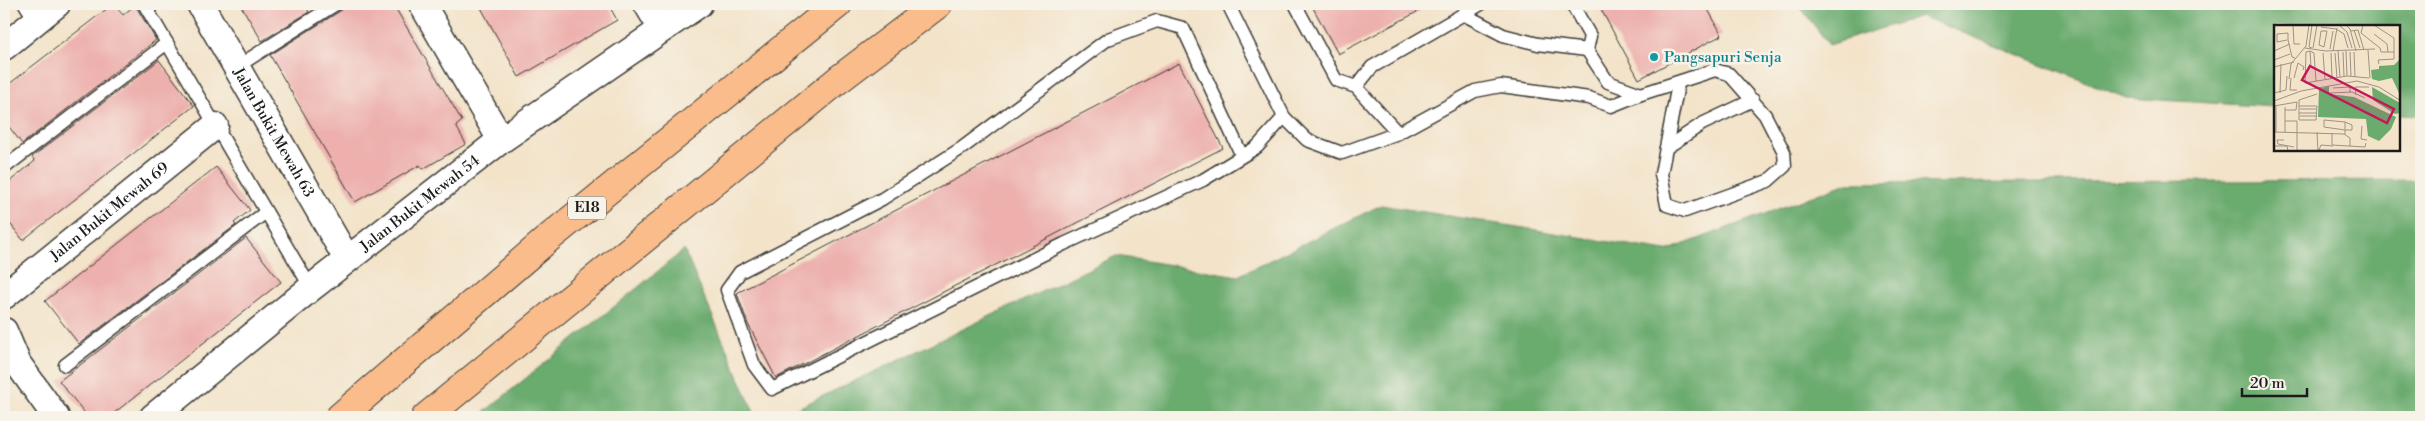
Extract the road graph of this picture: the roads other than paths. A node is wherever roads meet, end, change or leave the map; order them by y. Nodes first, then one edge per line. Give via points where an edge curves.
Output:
1 (57, 4) edge
2 (144, 4) edge
3 (200, 4) edge
4 (336, 4) edge
5 (422, 4) edge
6 (647, 4) edge
7 (699, 4) edge
8 (838, 4) edge
9 (938, 4) edge
10 (1228, 4) edge
11 (1295, 4) edge
12 (1481, 4) edge
13 (1572, 4) edge
14 (30, 12) edge
15 (1463, 14) junction
16 (662, 29) junction
17 (167, 43) junction
18 (4, 47) edge
19 (1587, 50) junction
20 (238, 66) junction
21 (1678, 84) junction
22 (1356, 87) junction
23 (1641, 94) junction
24 (1753, 100) junction
25 (1284, 117) junction
26 (215, 126) junction
27 (1398, 133) junction
28 (501, 140) junction
29 (1666, 148) junction
30 (1242, 156) junction
31 (4, 168) edge
32 (266, 212) junction
33 (347, 259) junction
34 (310, 288) junction
35 (4, 296) edge
36 (4, 331) edge
37 (66, 365) dead end
38 (11, 367) edge
39 (56, 417) edge
40 (153, 417) edge
41 (340, 417) edge
42 (426, 417) edge

1 - 14 street
2 - 17 lane
3 - 20 street, Jalan Bukit Mewah 63
4 - 20 lane
5 - 28 street
6 - 16 street
7 - 16 street, Jalan Bukit Mewah 54
8 - 41 highway, E18 via 550,237
9 - 42 highway via 838,80
10 - 25 lane
11 - 22 lane via 1336,80
12 - 15 lane
13 - 19 lane via 1590,36
14 - 18 street
15 - 19 lane via 1503,35 1538,44
15 - 22 lane via 1372,67
16 - 28 street, Jalan Bukit Mewah 54
17 - 26 lane
17 - 31 lane
19 - 23 lane via 1608,82
20 - 33 street, Jalan Bukit Mewah 63
21 - 23 lane
21 - 24 lane via 1716,70 1729,74
21 - 29 lane
22 - 27 lane
23 - 27 lane via 1610,106 1589,98 1501,86 1475,91
24 - 29 lane via 1702,124
24 - 29 lane via 1765,115 1784,152 1785,166 1768,180 1685,211 1667,205 1661,174
25 - 27 lane via 1307,140 1342,153
25 - 30 lane via 1258,147
26 - 32 lane
26 - 35 street, Jalan Bukit Mewah 69
28 - 33 street, Jalan Bukit Mewah 54
30 - 30 lane via 1203,180 1064,244 772,389 754,366 727,290 740,272 882,199 962,148 1108,39 1157,21 1183,28
32 - 34 lane
32 - 37 lane
33 - 34 street, Jalan Bukit Mewah 54
34 - 40 street, Jalan Bukit Mewah 54
36 - 38 street
38 - 39 street

